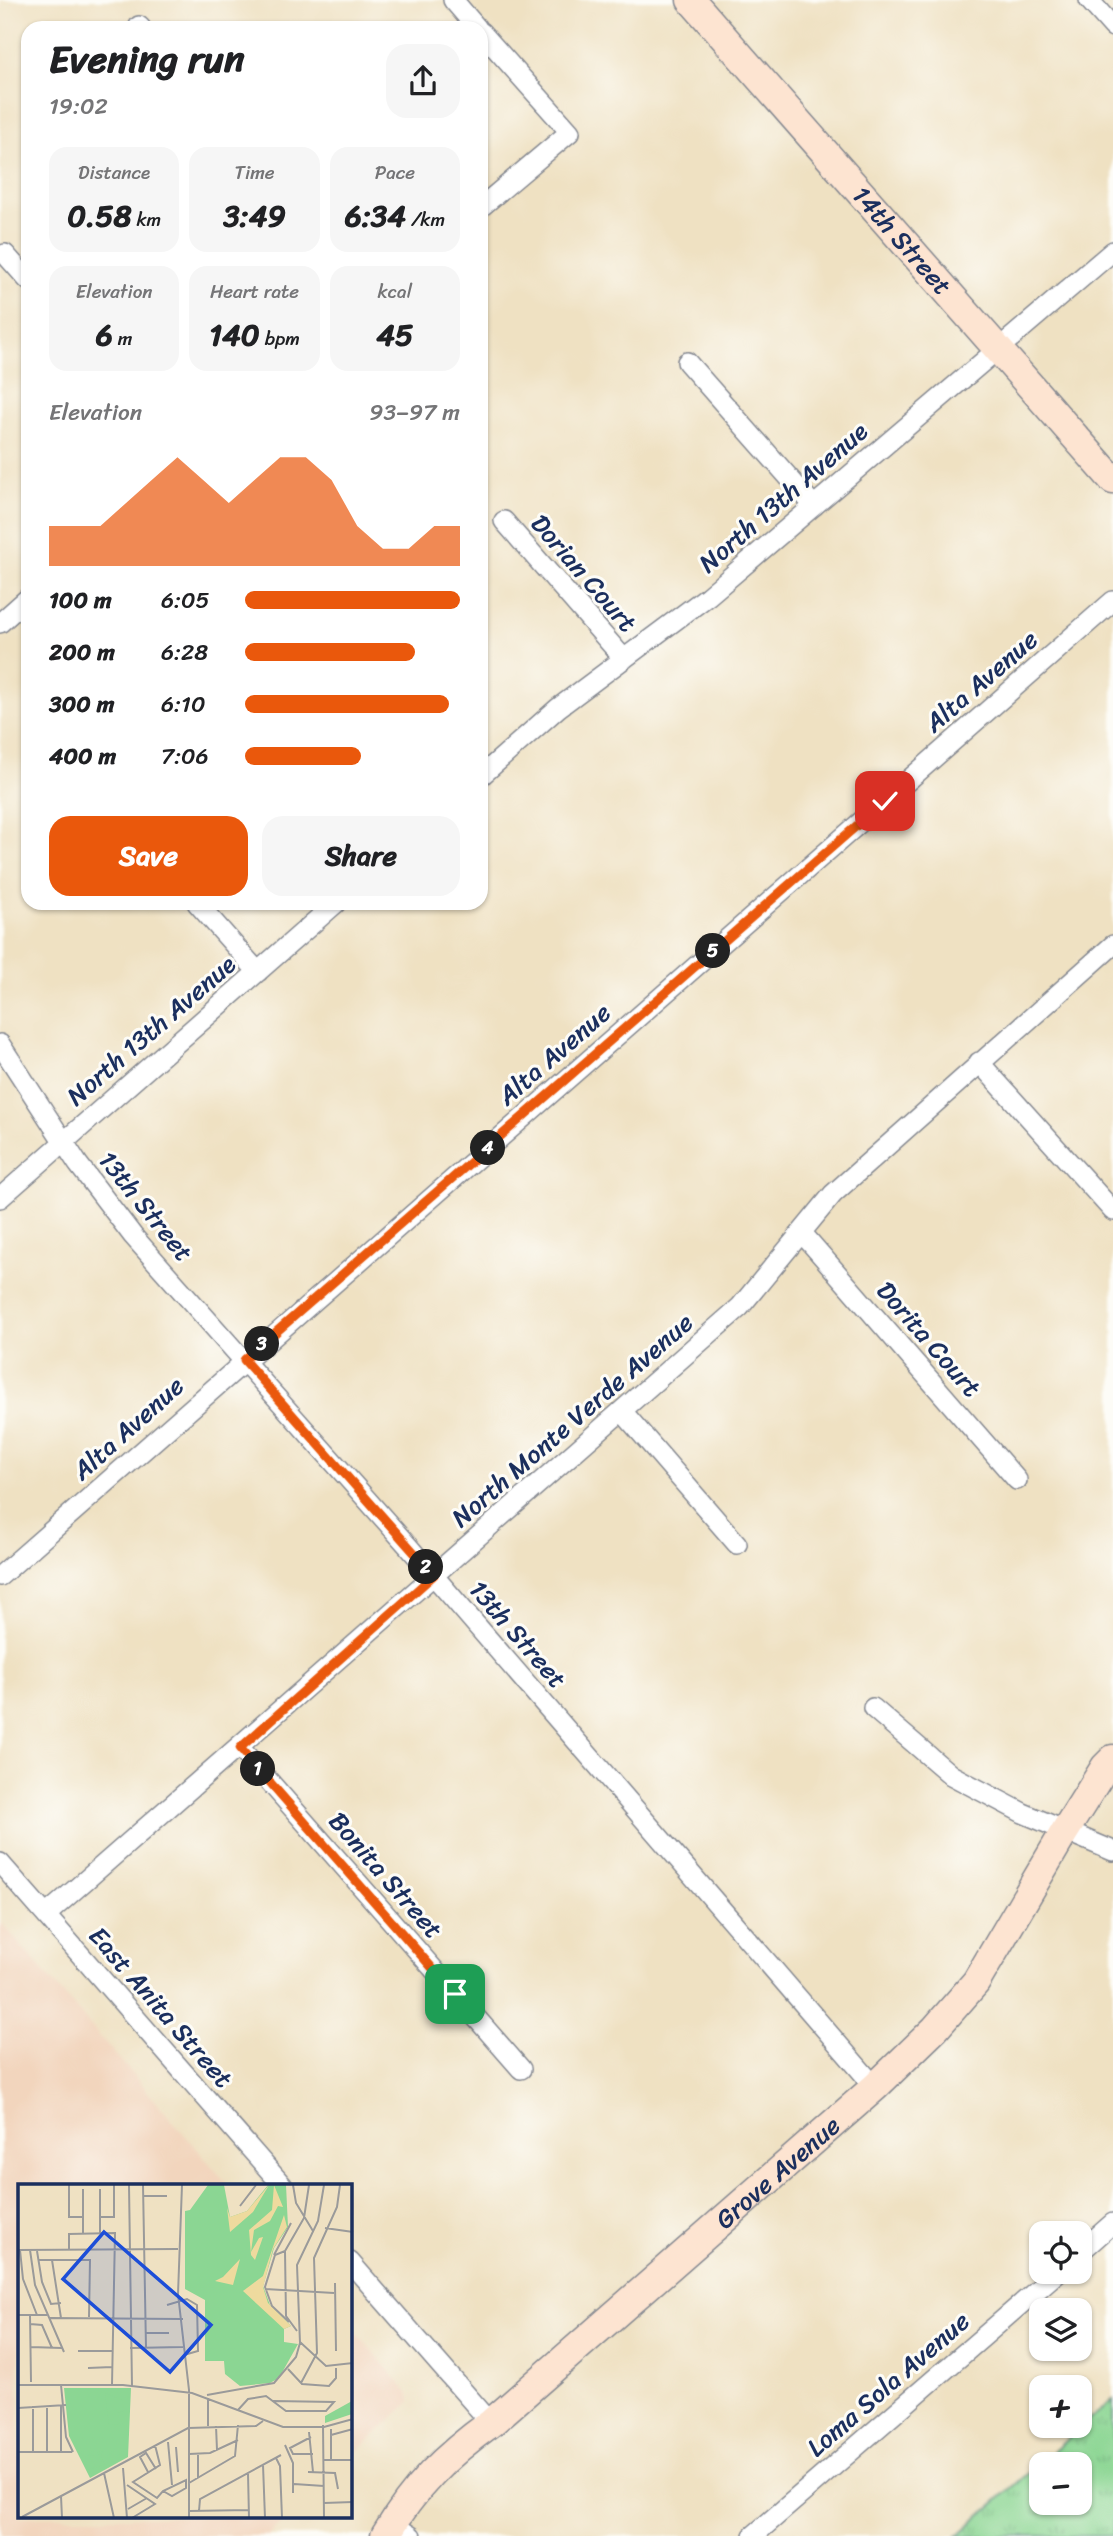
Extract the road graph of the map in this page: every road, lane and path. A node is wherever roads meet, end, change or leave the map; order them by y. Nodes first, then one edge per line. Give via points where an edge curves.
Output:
1 (453, 0) edge
2 (691, 0) edge
3 (1089, 0) edge
4 (471, 21) edge
5 (1113, 27) edge
6 (488, 40) edge
7 (488, 201) edge
8 (1113, 251) edge
9 (5, 254) dead end
10 (21, 272) edge
11 (998, 349) junction
12 (687, 362) dead end
13 (1113, 480) edge
14 (814, 506) junction
15 (505, 521) dead end
16 (1113, 601) edge
17 (21, 604) edge
18 (0, 623) edge
19 (625, 659) junction
20 (488, 770) edge
21 (203, 910) edge
22 (328, 910) edge
23 (1113, 944) edge
24 (258, 972) junction
25 (0, 1044) edge
26 (979, 1062) junction
27 (62, 1142) junction
28 (0, 1198) edge
29 (1113, 1212) edge
30 (802, 1233) junction
31 (244, 1360) junction
32 (622, 1411) junction
33 (1017, 1480) dead end
34 (737, 1544) dead end
35 (434, 1575) junction
36 (0, 1576) edge
37 (873, 1708) dead end
38 (240, 1748) junction
39 (1113, 1759) edge
40 (1065, 1831) junction
41 (1113, 1851) edge
42 (0, 1863) edge
43 (46, 1915) junction
44 (521, 2069) dead end
45 (875, 2087) junction
46 (281, 2184) edge
47 (1113, 2223) edge
48 (1092, 2241) edge
49 (352, 2264) edge
50 (1044, 2284) edge
51 (491, 2423) junction
52 (396, 2532) edge
53 (753, 2536) edge

1 - 4 street
2 - 11 street, 14th Street
3 - 5 street
6 - 7 street via 570,132
8 - 11 street, North 13th Avenue
9 - 10 street
11 - 13 street, 14th Street
11 - 14 street, North 13th Avenue
12 - 14 street
14 - 19 street, North 13th Avenue
15 - 19 street, Dorian Court
16 - 31 street, Alta Avenue
17 - 18 street
19 - 20 street, North 13th Avenue via 558,708
21 - 24 street
22 - 24 street, North 13th Avenue
23 - 26 street, North Monte Verde Avenue
24 - 27 street, North 13th Avenue
25 - 27 street, 13th Street
26 - 29 street
26 - 30 street, North Monte Verde Avenue via 833,1194
27 - 28 street, North 13th Avenue
27 - 31 street, 13th Street via 133,1236
30 - 32 street, North Monte Verde Avenue via 740,1307
30 - 33 street, Dorita Court
31 - 35 street, 13th Street
31 - 36 street, Alta Avenue
32 - 34 street
32 - 35 street, North Monte Verde Avenue
35 - 38 street, North Monte Verde Avenue
35 - 45 street, 13th Street
37 - 40 street via 951,1775
38 - 43 street, North Monte Verde Avenue
38 - 44 street, Bonita Street
39 - 40 street, Grove Avenue
40 - 41 street
40 - 45 street, Grove Avenue via 976,1982
42 - 43 street, East Anita Street
43 - 46 street, East Anita Street
45 - 51 street, Grove Avenue
47 - 48 street
49 - 51 street
50 - 53 street, Loma Sola Avenue
51 - 52 street, Grove Avenue via 456,2448 423,2481

